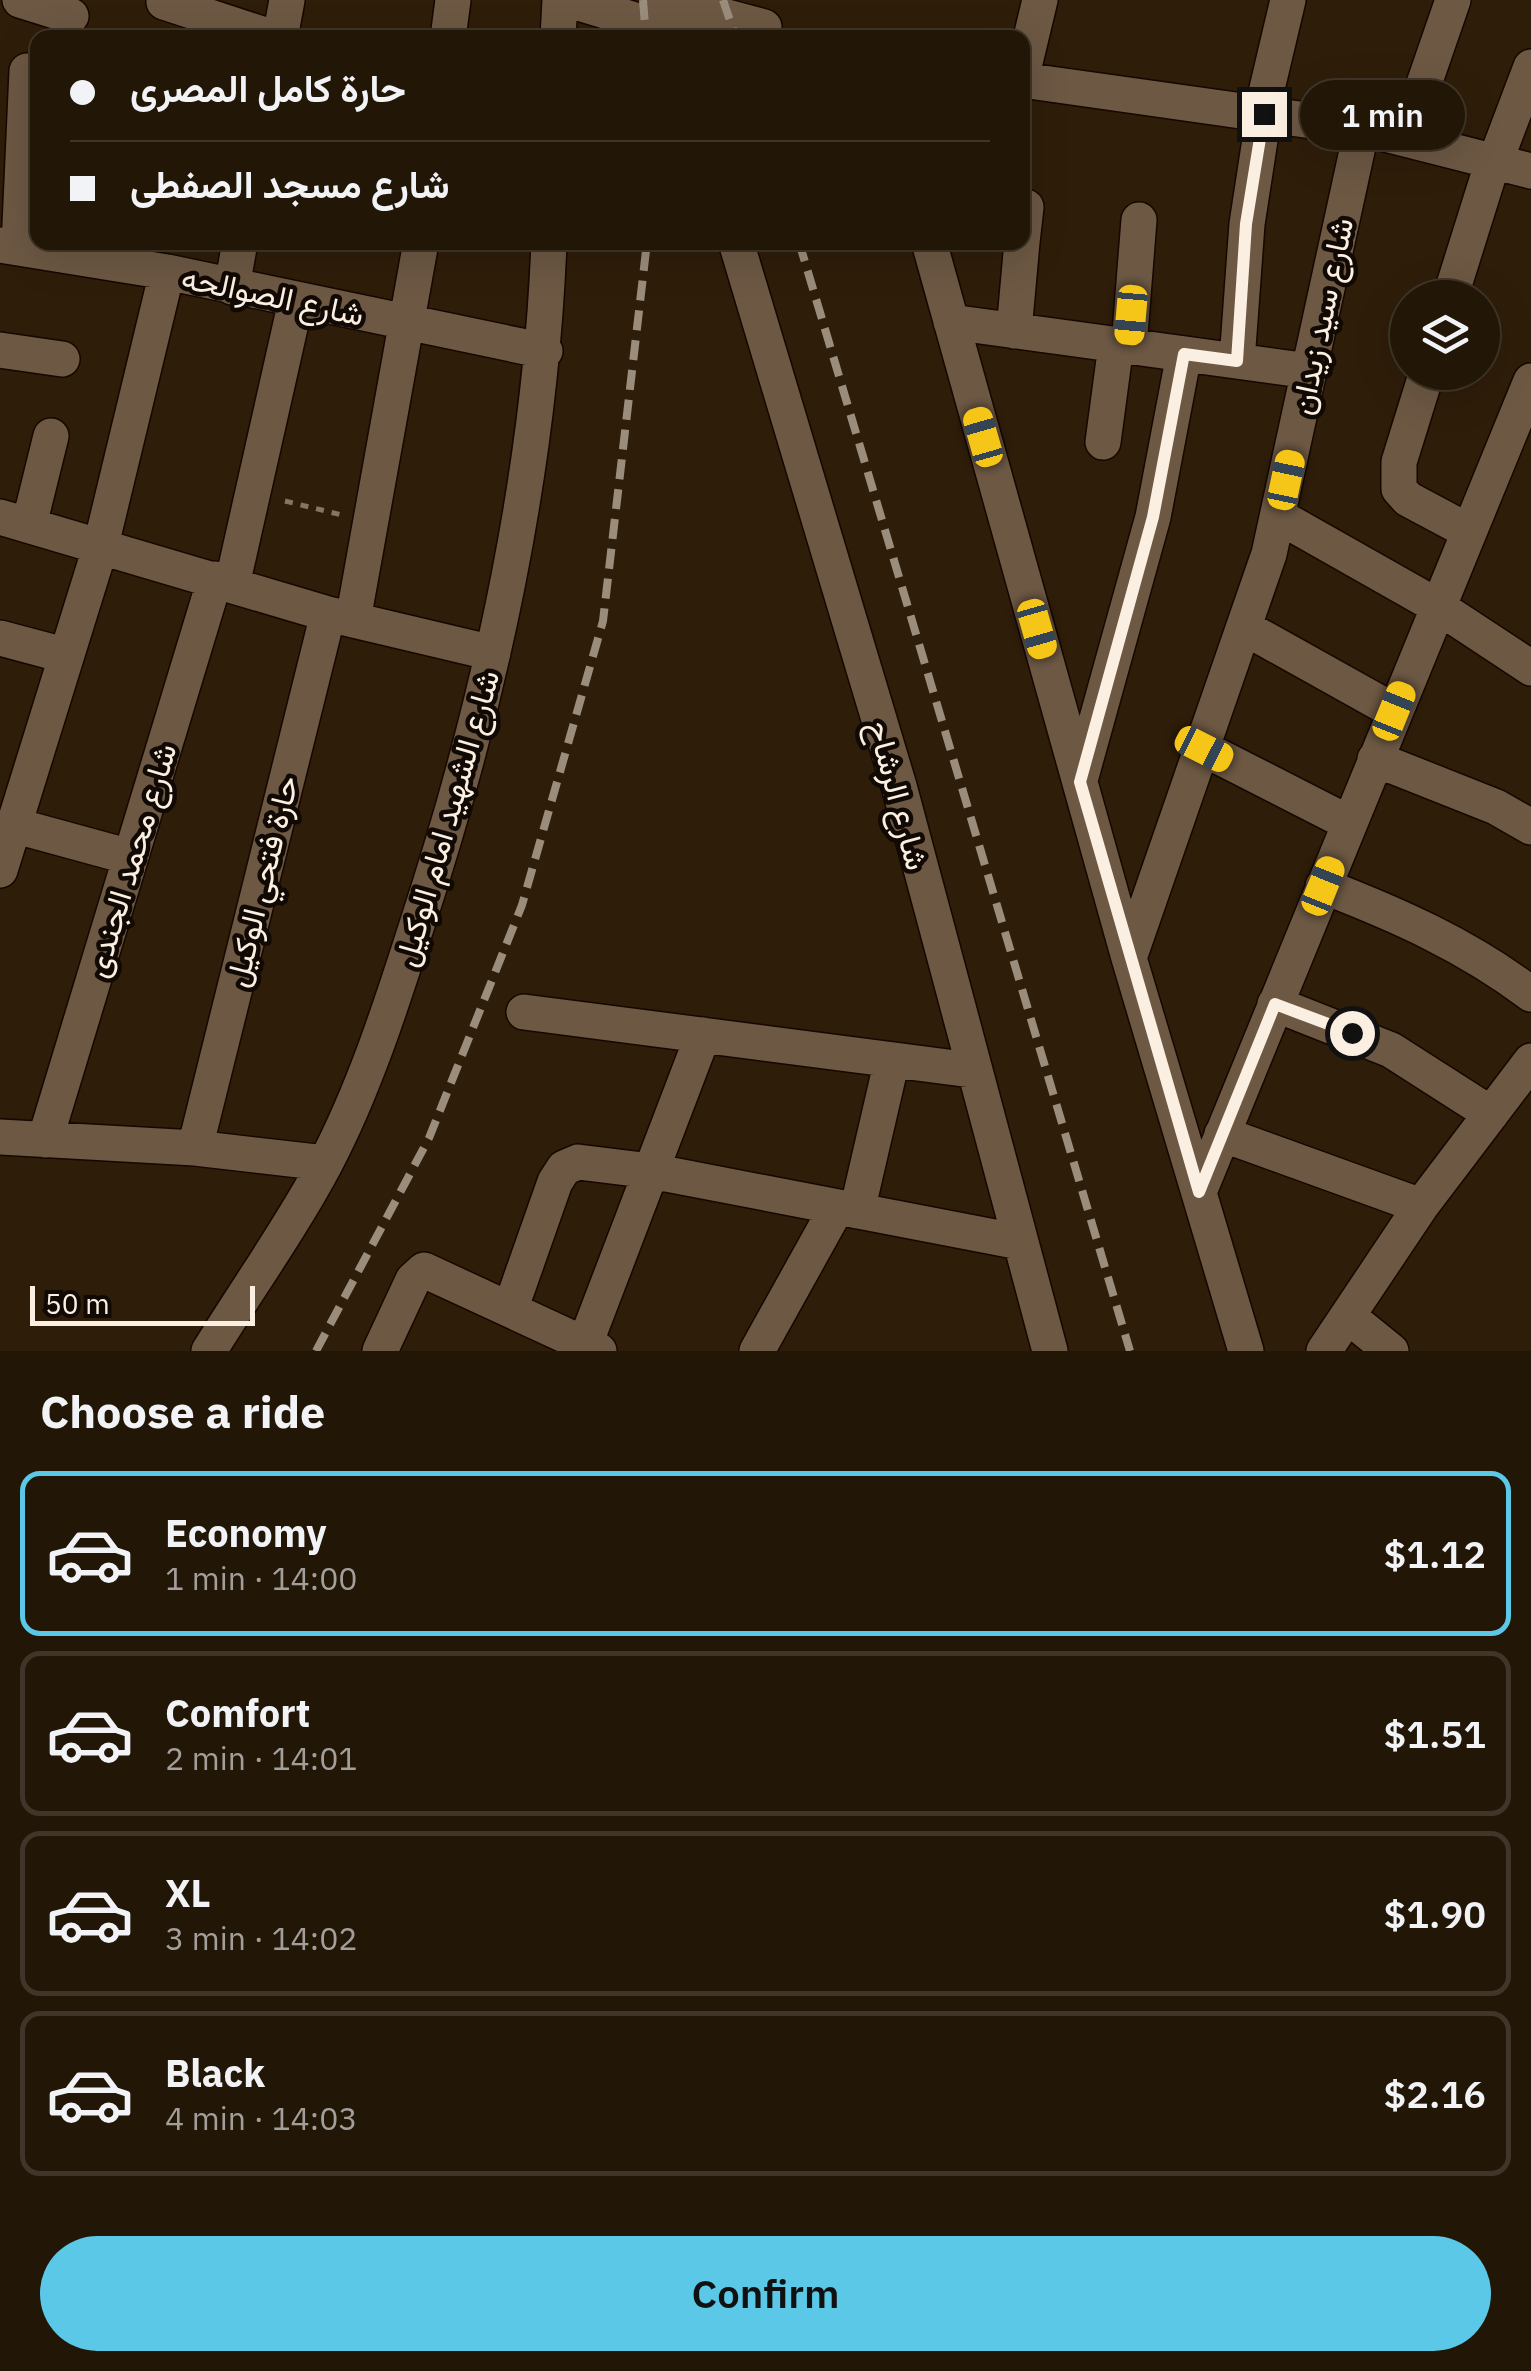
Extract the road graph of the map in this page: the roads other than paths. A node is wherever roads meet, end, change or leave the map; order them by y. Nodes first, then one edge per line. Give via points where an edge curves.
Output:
1 (20, 0) edge
2 (287, 0) edge
3 (454, 0) edge
4 (560, 0) edge
5 (568, 0) edge
6 (1040, 0) edge
7 (1288, 0) edge
8 (1453, 0) edge
9 (164, 2) edge
10 (71, 16) dead end
11 (762, 22) edge
12 (676, 26) edge
13 (252, 30) edge
14 (279, 30) edge
15 (449, 30) edge
16 (558, 30) edge
17 (1030, 43) edge
18 (1531, 67) edge
19 (28, 71) dead end
20 (1030, 78) edge
21 (1262, 114) junction
22 (1362, 128) junction
23 (1405, 140) junction
24 (1494, 162) junction
25 (1531, 171) edge
26 (1138, 220) dead end
27 (9, 246) edge
28 (33, 250) edge
29 (239, 250) edge
30 (420, 250) edge
31 (550, 250) edge
32 (738, 250) edge
33 (931, 250) edge
34 (1021, 250) edge
35 (167, 272) junction
36 (1456, 280) edge
37 (232, 287) junction
38 (296, 301) junction
39 (951, 322) junction
40 (410, 324) junction
41 (1014, 331) junction
42 (1122, 346) junction
43 (0, 350) edge
44 (545, 351) junction
45 (1184, 354) junction
46 (62, 359) dead end
47 (1237, 361) junction
48 (1309, 371) junction
49 (1531, 381) edge
50 (1421, 390) edge
51 (51, 436) dead end
52 (1103, 442) dead end
53 (1278, 516) junction
54 (15, 521) edge
55 (1468, 531) junction
56 (101, 545) junction
57 (223, 582) junction
58 (1437, 606) junction
59 (341, 617) junction
60 (1247, 628) junction
61 (0, 638) edge
62 (493, 653) junction
63 (64, 655) junction
64 (1531, 668) edge
65 (1394, 711) junction
66 (1204, 749) junction
67 (1375, 760) junction
68 (1080, 782) junction
69 (1349, 824) junction
70 (13, 825) junction
71 (1531, 827) edge
72 (130, 857) junction
73 (0, 870) edge
74 (1323, 886) junction
75 (1129, 958) junction
76 (1531, 994) edge
77 (1275, 1004) junction
78 (524, 1012) dead end
79 (703, 1035) junction
80 (892, 1060) junction
81 (1531, 1061) edge
82 (971, 1070) junction
83 (1491, 1114) junction
84 (1222, 1134) junction
85 (0, 1138) edge
86 (45, 1140) junction
87 (195, 1148) junction
88 (325, 1163) junction
89 (651, 1171) junction
90 (1199, 1192) junction
91 (1421, 1206) junction
92 (847, 1209) junction
93 (1020, 1242) junction
94 (511, 1307) junction
95 (1349, 1317) junction
96 (542, 1338) edge
97 (592, 1347) edge
98 (209, 1351) edge
99 (380, 1351) edge
100 (757, 1351) edge
101 (1050, 1351) edge
102 (1246, 1351) edge
103 (1324, 1351) edge
104 (1391, 1351) edge

1 - 10 street
2 - 14 street
3 - 15 street
4 - 16 street
5 - 12 street
6 - 17 street
7 - 21 street
8 - 23 street
9 - 13 street
11 - 12 street
18 - 24 street
19 - 27 street
20 - 21 street
21 - 22 street
21 - 47 street
22 - 23 street
22 - 48 street, شارع سيد زيدان
23 - 24 street
24 - 25 street
24 - 36 street
26 - 42 street
28 - 35 street, شارع الصوالحه
29 - 37 street
30 - 40 street, حارة فتحي الوكيل
31 - 44 street, شارع الشهيد امام الوكيل
32 - 82 street, شارع الرشاح via 899,786
33 - 39 street
34 - 41 street
35 - 37 street, شارع الصوالحه
35 - 56 street
37 - 38 street, شارع الصوالحه
38 - 40 street, شارع الصوالحه
38 - 57 street, شارع محمد الجندى via 253,492
39 - 41 street
39 - 68 street
40 - 44 street, شارع الصوالحه
40 - 59 street, حارة فتحي الوكيل via 372,523
41 - 42 street
42 - 45 street
42 - 52 street
43 - 46 street
44 - 62 street, شارع الشهيد امام الوكيل
45 - 47 street
45 - 68 street via 1153,517
47 - 48 street
48 - 53 street, شارع سيد زيدان
49 - 55 street
50 - 55 street via 1399,462 1399,488
51 - 54 street
53 - 58 street
53 - 60 street, شارع سيد زيدان
54 - 56 street
55 - 58 street
56 - 57 street
56 - 63 street
57 - 59 street
57 - 72 street, شارع محمد الجندى
58 - 64 street
58 - 65 street
59 - 62 street
59 - 87 street, حارة فتحي الوكيل
60 - 65 street
60 - 66 street, شارع سيد زيدان
61 - 63 street
62 - 88 street, شارع الشهيد امام الوكيل via 431,884
63 - 70 street
65 - 67 street
66 - 69 street
66 - 75 street, شارع سيد زيدان
67 - 69 street
67 - 71 street
68 - 75 street
69 - 74 street
70 - 72 street
70 - 73 street
72 - 86 street, شارع محمد الجندى
74 - 76 street via 1409,919
74 - 77 street
75 - 90 street
77 - 83 street via 1390,1050
77 - 84 street
78 - 79 street
79 - 80 street
79 - 89 street
80 - 82 street
80 - 92 street
81 - 83 street
82 - 93 street, شارع الرشاح
83 - 91 street
84 - 90 street
84 - 91 street
85 - 86 street
86 - 87 street
87 - 88 street
88 - 98 street, شارع الشهيد امام الوكيل
89 - 92 street
89 - 94 street via 578,1162 564,1168
89 - 97 street
90 - 102 street
91 - 95 street
92 - 93 street
92 - 100 street
93 - 101 street, شارع الرشاح
94 - 96 street
94 - 99 street via 424,1270
95 - 103 street
95 - 104 street
96 - 97 street

